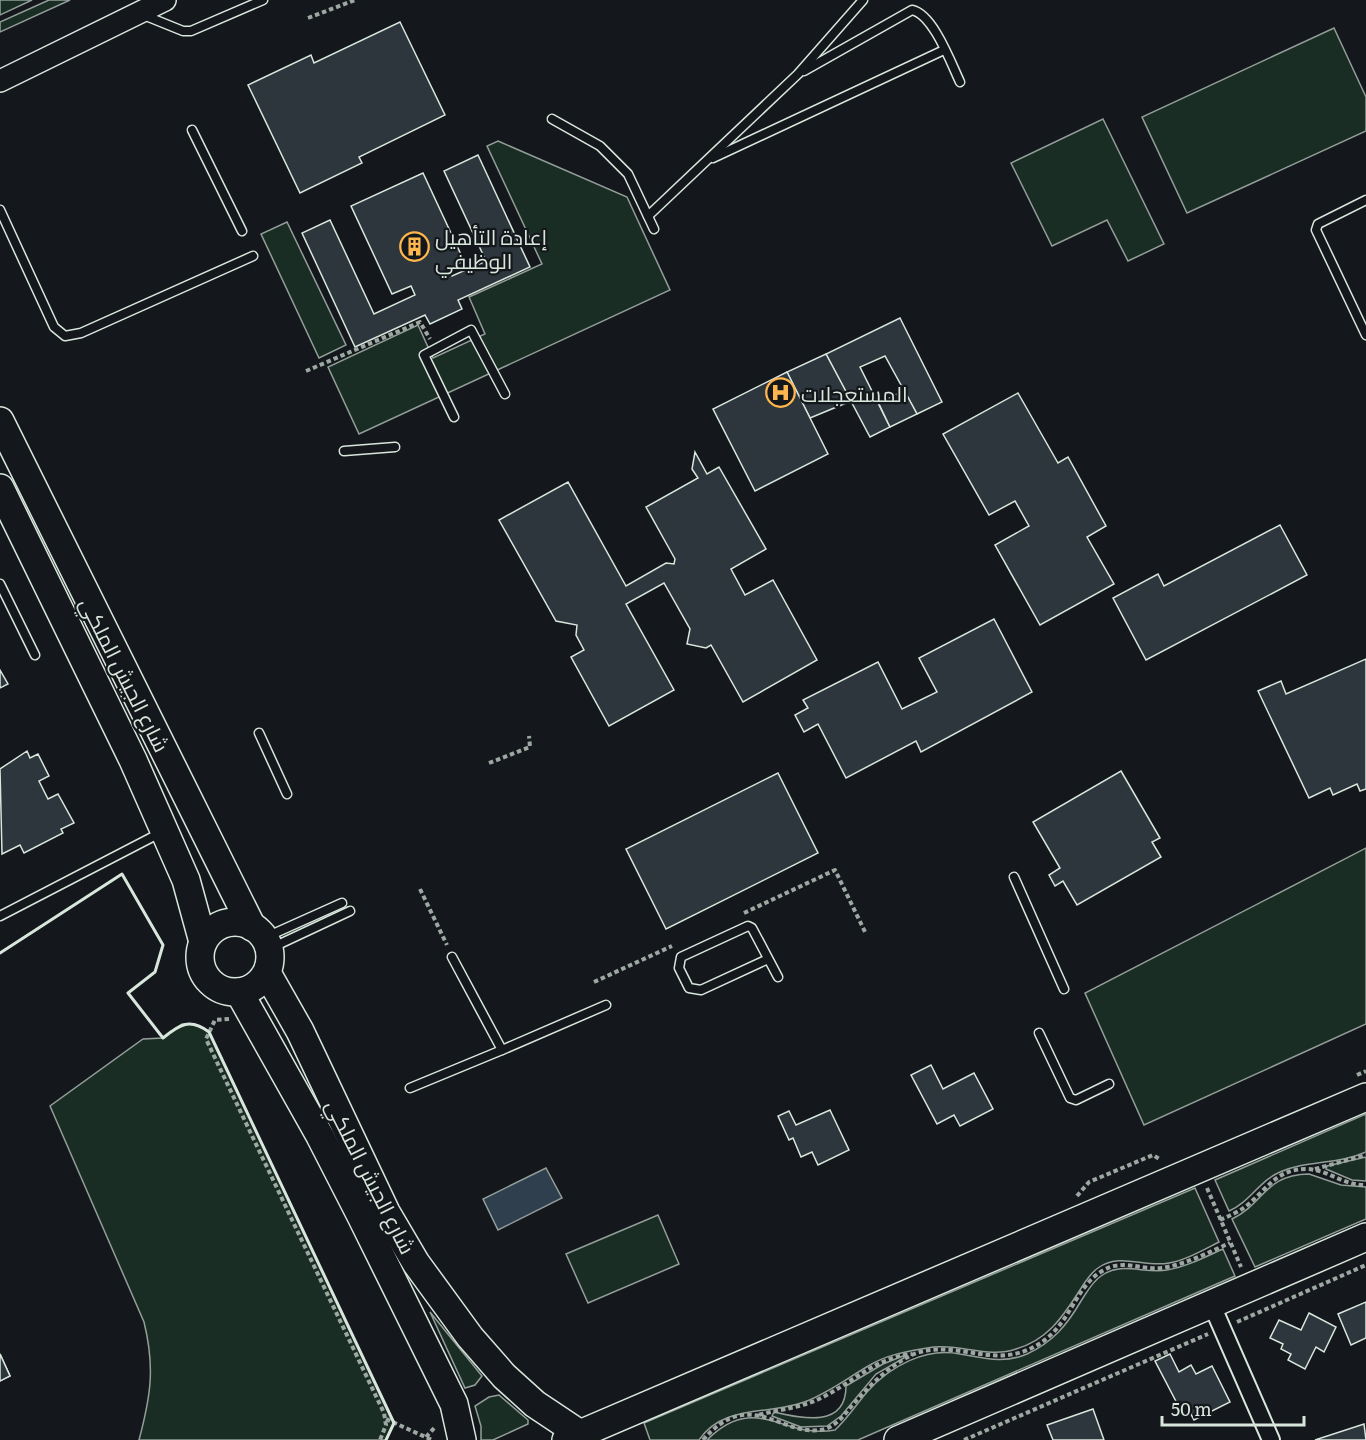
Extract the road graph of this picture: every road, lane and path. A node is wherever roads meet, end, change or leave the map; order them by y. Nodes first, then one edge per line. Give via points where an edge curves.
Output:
1 (165, 0) edge
2 (263, 0) edge
3 (355, 0) edge
4 (862, 0) edge
5 (138, 13) junction
6 (308, 18) dead end
7 (944, 50) junction
8 (798, 74) junction
9 (0, 81) edge
10 (960, 82) dead end
11 (552, 119) dead end
12 (192, 130) dead end
13 (704, 162) junction
14 (1366, 200) edge
15 (0, 210) edge
16 (648, 216) junction
17 (654, 229) dead end
18 (242, 231) dead end
19 (253, 256) dead end
20 (1366, 335) edge
21 (435, 348) junction
22 (306, 371) dead end
23 (505, 394) dead end
24 (454, 417) dead end
25 (0, 421) edge
26 (395, 447) dead end
27 (344, 451) dead end
28 (0, 488) edge
29 (0, 584) edge
30 (35, 655) dead end
31 (259, 734) dead end
32 (529, 736) dead end
33 (489, 763) dead end
34 (287, 794) dead end
35 (164, 831) junction
36 (1014, 877) dead end
37 (420, 889) dead end
38 (342, 903) dead end
39 (350, 911) dead end
40 (0, 916) edge
41 (203, 942) junction
42 (263, 947) junction
43 (452, 957) joint
44 (768, 959) junction
45 (778, 977) dead end
46 (1064, 989) dead end
47 (239, 992) junction
48 (606, 1005) dead end
49 (233, 1019) dead end
50 (1039, 1033) dead end
51 (502, 1050) junction
52 (1108, 1084) dead end
53 (410, 1088) dead end
54 (1366, 1097) edge
55 (1366, 1155) edge
56 (1312, 1169) junction
57 (1199, 1170) junction
58 (1366, 1185) edge
59 (1220, 1220) junction
60 (1366, 1237) edge
61 (1230, 1243) junction
62 (1366, 1265) edge
63 (1256, 1299) junction
64 (1211, 1303) junction
65 (1222, 1328) junction
66 (916, 1354) junction
67 (754, 1416) junction
68 (385, 1418) junction
69 (573, 1437) edge
70 (380, 1440) edge
71 (432, 1440) edge
72 (462, 1440) edge
73 (703, 1440) edge
74 (898, 1440) edge
75 (964, 1440) edge
76 (1271, 1440) edge

1 - 5 street
2 - 5 lane via 191,31
3 - 6 path
4 - 8 lane
5 - 9 street
7 - 8 lane via 930,22 912,10
7 - 10 lane
7 - 13 lane
8 - 13 lane
11 - 16 lane via 600,146 628,174
12 - 18 lane
13 - 16 lane
14 - 20 lane via 1318,224 1316,231
15 - 19 lane via 54,327 64,336 81,333
16 - 17 lane
21 - 22 path via 420,322
21 - 23 lane via 471,330
21 - 24 lane via 424,355
25 - 42 main road, شارع الجيش الملكي
26 - 27 lane
28 - 35 main road, شارع الجيش الملكي via 85,658
29 - 30 lane
31 - 34 lane
32 - 33 path via 530,747
35 - 40 lane
35 - 41 main road, شارع الجيش الملكي via 186,880
36 - 46 lane
37 - 43 path
38 - 42 lane
39 - 42 lane
41 - 42 main road via 220,925 232,922
41 - 47 main road via 201,964 205,975 214,985
42 - 47 main road via 250,989
42 - 69 main road, شارع الجيش الملكي via 386,1212 416,1263 504,1376
43 - 51 lane
44 - 44 lane via 748,926 678,961 689,988 701,990
44 - 45 lane
47 - 72 main road, شارع الجيش الملكي via 361,1216 454,1404
48 - 51 lane
49 - 68 path via 215,1020 206,1039
50 - 52 lane via 1070,1098 1076,1100
51 - 53 lane
54 - 57 main road
55 - 56 path
56 - 58 path via 1351,1184
56 - 59 path via 1279,1176 1247,1205
57 - 59 path
57 - 69 main road
59 - 61 path
60 - 63 main road
61 - 63 path
61 - 66 path via 1167,1267 1126,1264 1101,1271 1089,1282 1057,1330 1020,1353 993,1356 948,1349
62 - 63 path
63 - 64 main road
63 - 65 path
64 - 65 street
64 - 74 main road
65 - 75 path
65 - 76 street
66 - 67 path via 870,1368 816,1400
66 - 67 path via 882,1374 840,1421 826,1429 804,1431
67 - 73 path via 720,1424
68 - 70 path
68 - 71 path

